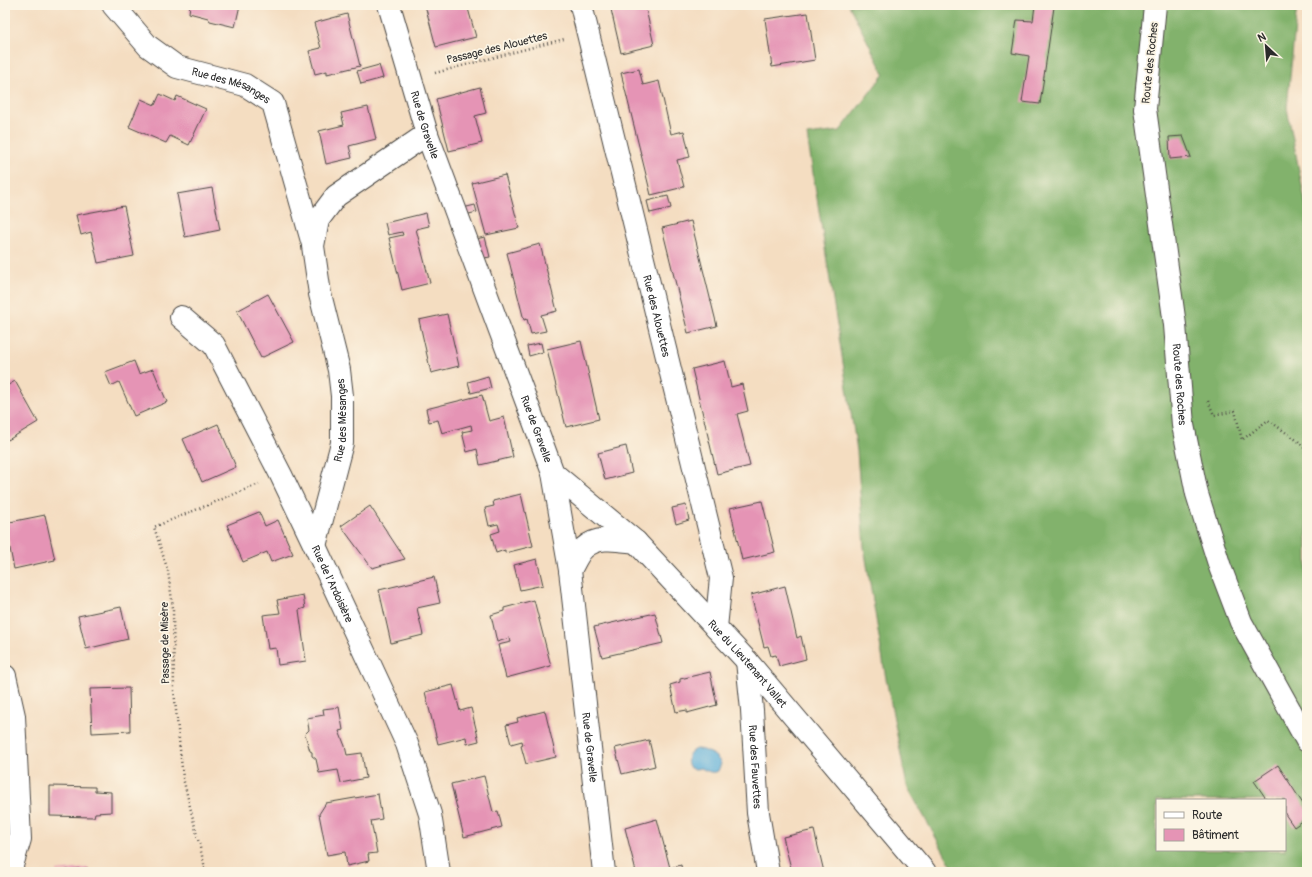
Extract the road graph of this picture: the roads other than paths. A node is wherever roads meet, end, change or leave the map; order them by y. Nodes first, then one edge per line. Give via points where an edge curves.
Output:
1 (113, 5) edge
2 (389, 5) edge
3 (581, 5) edge
4 (1155, 5) edge
5 (427, 134) junction
6 (313, 246) junction
7 (181, 317) dead end
8 (553, 473) junction
9 (636, 542) junction
10 (315, 546) junction
11 (570, 570) junction
12 (716, 628) junction
13 (747, 661) junction
14 (5, 676) edge
15 (1307, 741) edge
16 (10, 872) edge
17 (439, 872) edge
18 (604, 872) edge
19 (768, 872) edge
20 (925, 872) edge

1 - 6 street, Rue des Mésanges via 148,46 177,67 245,85 273,103
2 - 5 street, Rue de Gravelle
3 - 12 street, Rue des Alouettes via 721,578
4 - 15 street, Route des Roches via 1145,109 1175,325 1183,425 1197,494 1241,622
5 - 6 street, Rue des Mésanges via 336,196 318,220
5 - 8 street, Rue de Gravelle
6 - 10 street, Rue des Mésanges via 320,294 339,370 342,396 342,442
7 - 10 street, Rue de l'Ardoisière via 214,345
8 - 9 street, Rue du Lieutenant Vallet
8 - 11 street, Rue de Gravelle
9 - 11 street via 610,539 595,541 583,549
9 - 12 street, Rue du Lieutenant Vallet
10 - 17 street, Rue de l'Ardoisière via 407,744 430,814
11 - 18 street, Rue de Gravelle
12 - 13 street, Rue du Lieutenant Vallet
13 - 19 street, Rue des Fauvettes via 758,813
13 - 20 street, Rue du Lieutenant Vallet
14 - 16 street via 14,716 20,839

